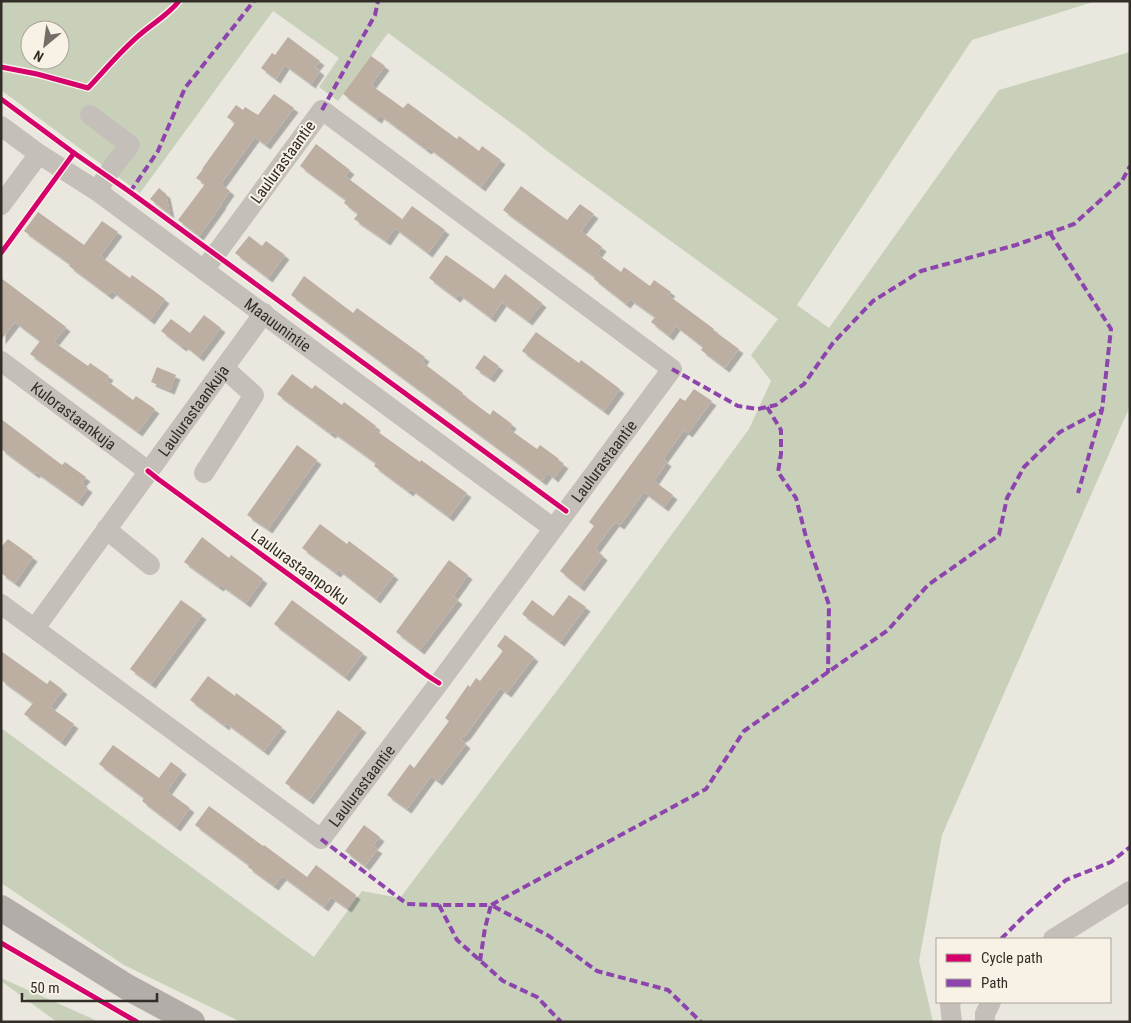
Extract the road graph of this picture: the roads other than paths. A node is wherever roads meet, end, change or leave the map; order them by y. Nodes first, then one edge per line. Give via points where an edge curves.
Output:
1 (90, 116) dead end
2 (1, 126) edge
3 (39, 154) junction
4 (97, 191) junction
5 (1, 205) edge
6 (204, 270) junction
7 (264, 313) junction
8 (1, 360) edge
9 (224, 368) junction
10 (148, 470) junction
11 (204, 473) dead end
12 (554, 528) junction
13 (106, 529) junction
14 (150, 565) dead end
15 (1, 604) edge
16 (35, 628) junction
17 (1130, 891) edge
18 (1, 908) edge
19 (1055, 938) edge
20 (951, 1003) edge
21 (991, 1003) edge
22 (192, 1022) edge
23 (952, 1022) edge
24 (985, 1022) edge

1 - 4 street via 130,145
2 - 3 street, Maauunintie
3 - 4 street, Maauunintie
3 - 5 street
4 - 6 street, Maauunintie
6 - 7 street, Maauunintie
6 - 12 street, Laulurastaantie via 322,110 672,368
7 - 9 street, Laulurastaankuja
7 - 12 street, Maauunintie
8 - 10 street, Kulorastaankuja
9 - 10 street, Laulurastaankuja
9 - 11 street via 254,395
10 - 13 street, Laulurastaankuja
12 - 16 street, Laulurastaantie via 321,839
13 - 14 street
13 - 16 street, Laulurastaankuja
15 - 16 street, Laulurastaantie
17 - 19 street
18 - 22 main road via 127,987
20 - 23 street
21 - 24 street

